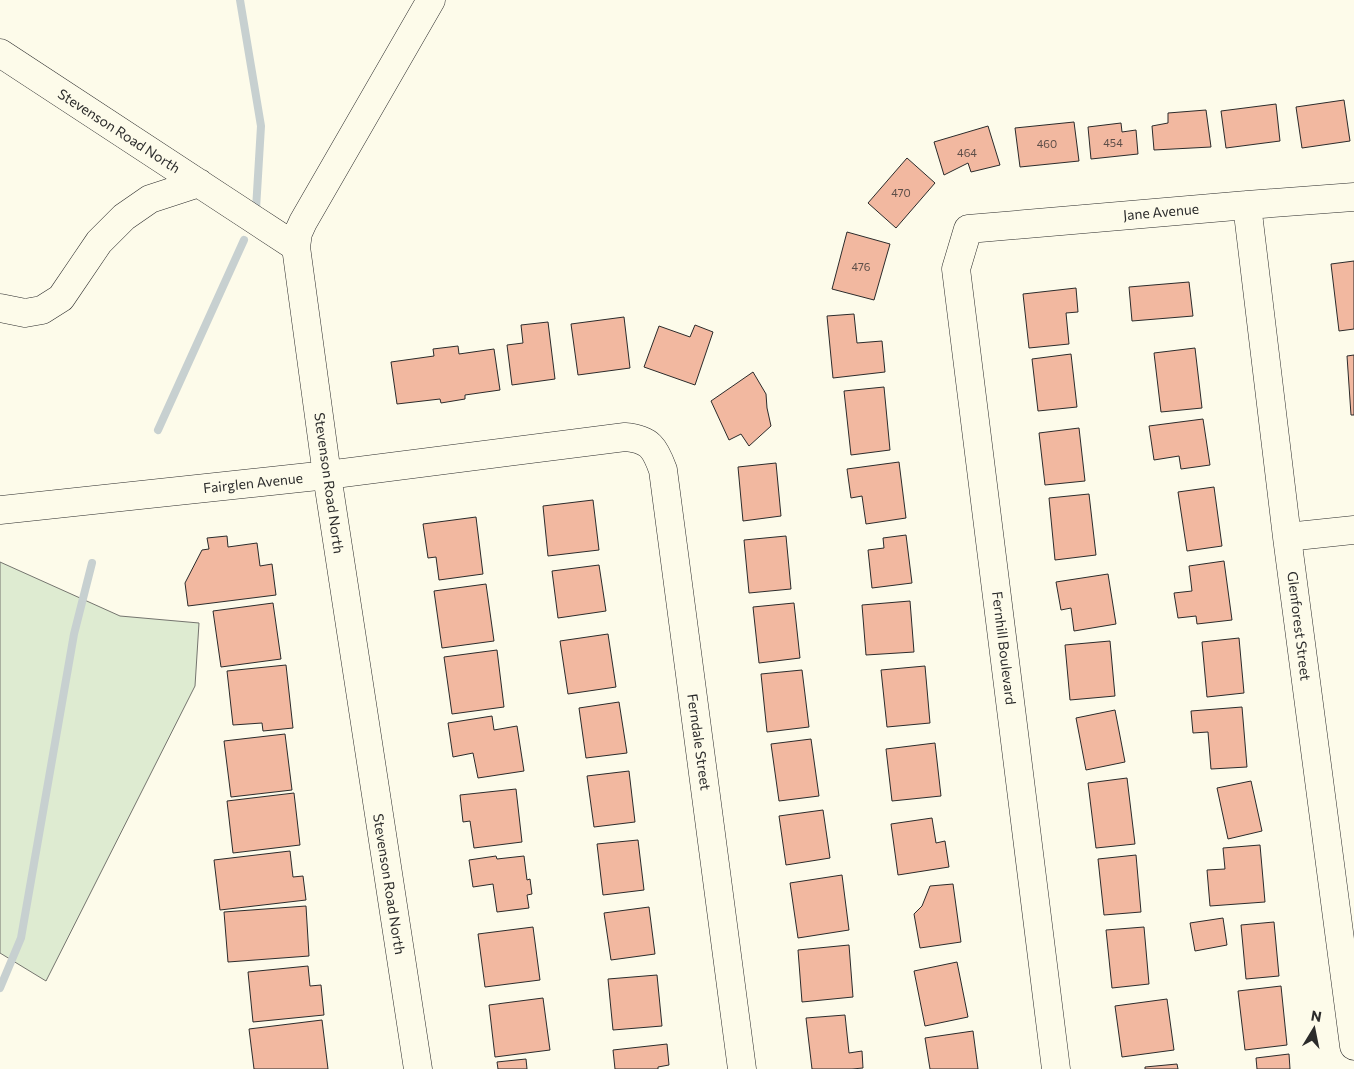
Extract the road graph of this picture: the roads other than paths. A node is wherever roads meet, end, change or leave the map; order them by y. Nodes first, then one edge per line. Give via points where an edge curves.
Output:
1 (431, 0) edge
2 (0, 53) edge
3 (198, 183) junction
4 (1354, 197) edge
5 (1247, 204) junction
6 (968, 229) joint
7 (296, 247) junction
8 (0, 308) edge
9 (625, 437) joint
10 (327, 475) junction
11 (0, 510) edge
12 (1354, 530) edge
13 (1287, 537) junction
14 (1354, 1046) edge
15 (418, 1069) edge
16 (742, 1069) edge
17 (1056, 1069) edge

1 - 7 street via 304,222
2 - 3 street, Stevenson Road North
3 - 7 street, Stevenson Road North
3 - 8 street via 150,199 124,217 99,242 62,298 42,310 25,313
4 - 5 street, Jane Avenue
5 - 6 street, Jane Avenue
5 - 13 street, Glenforest Street
6 - 17 street, Fernhill Boulevard via 956,269
7 - 10 street, Stevenson Road North
9 - 10 street, Fairglen Avenue
9 - 16 street, Ferndale Street via 647,443 657,453 663,470
10 - 11 street, Fairglen Avenue
10 - 15 street, Stevenson Road North
12 - 13 street
13 - 14 street, Glenforest Street

